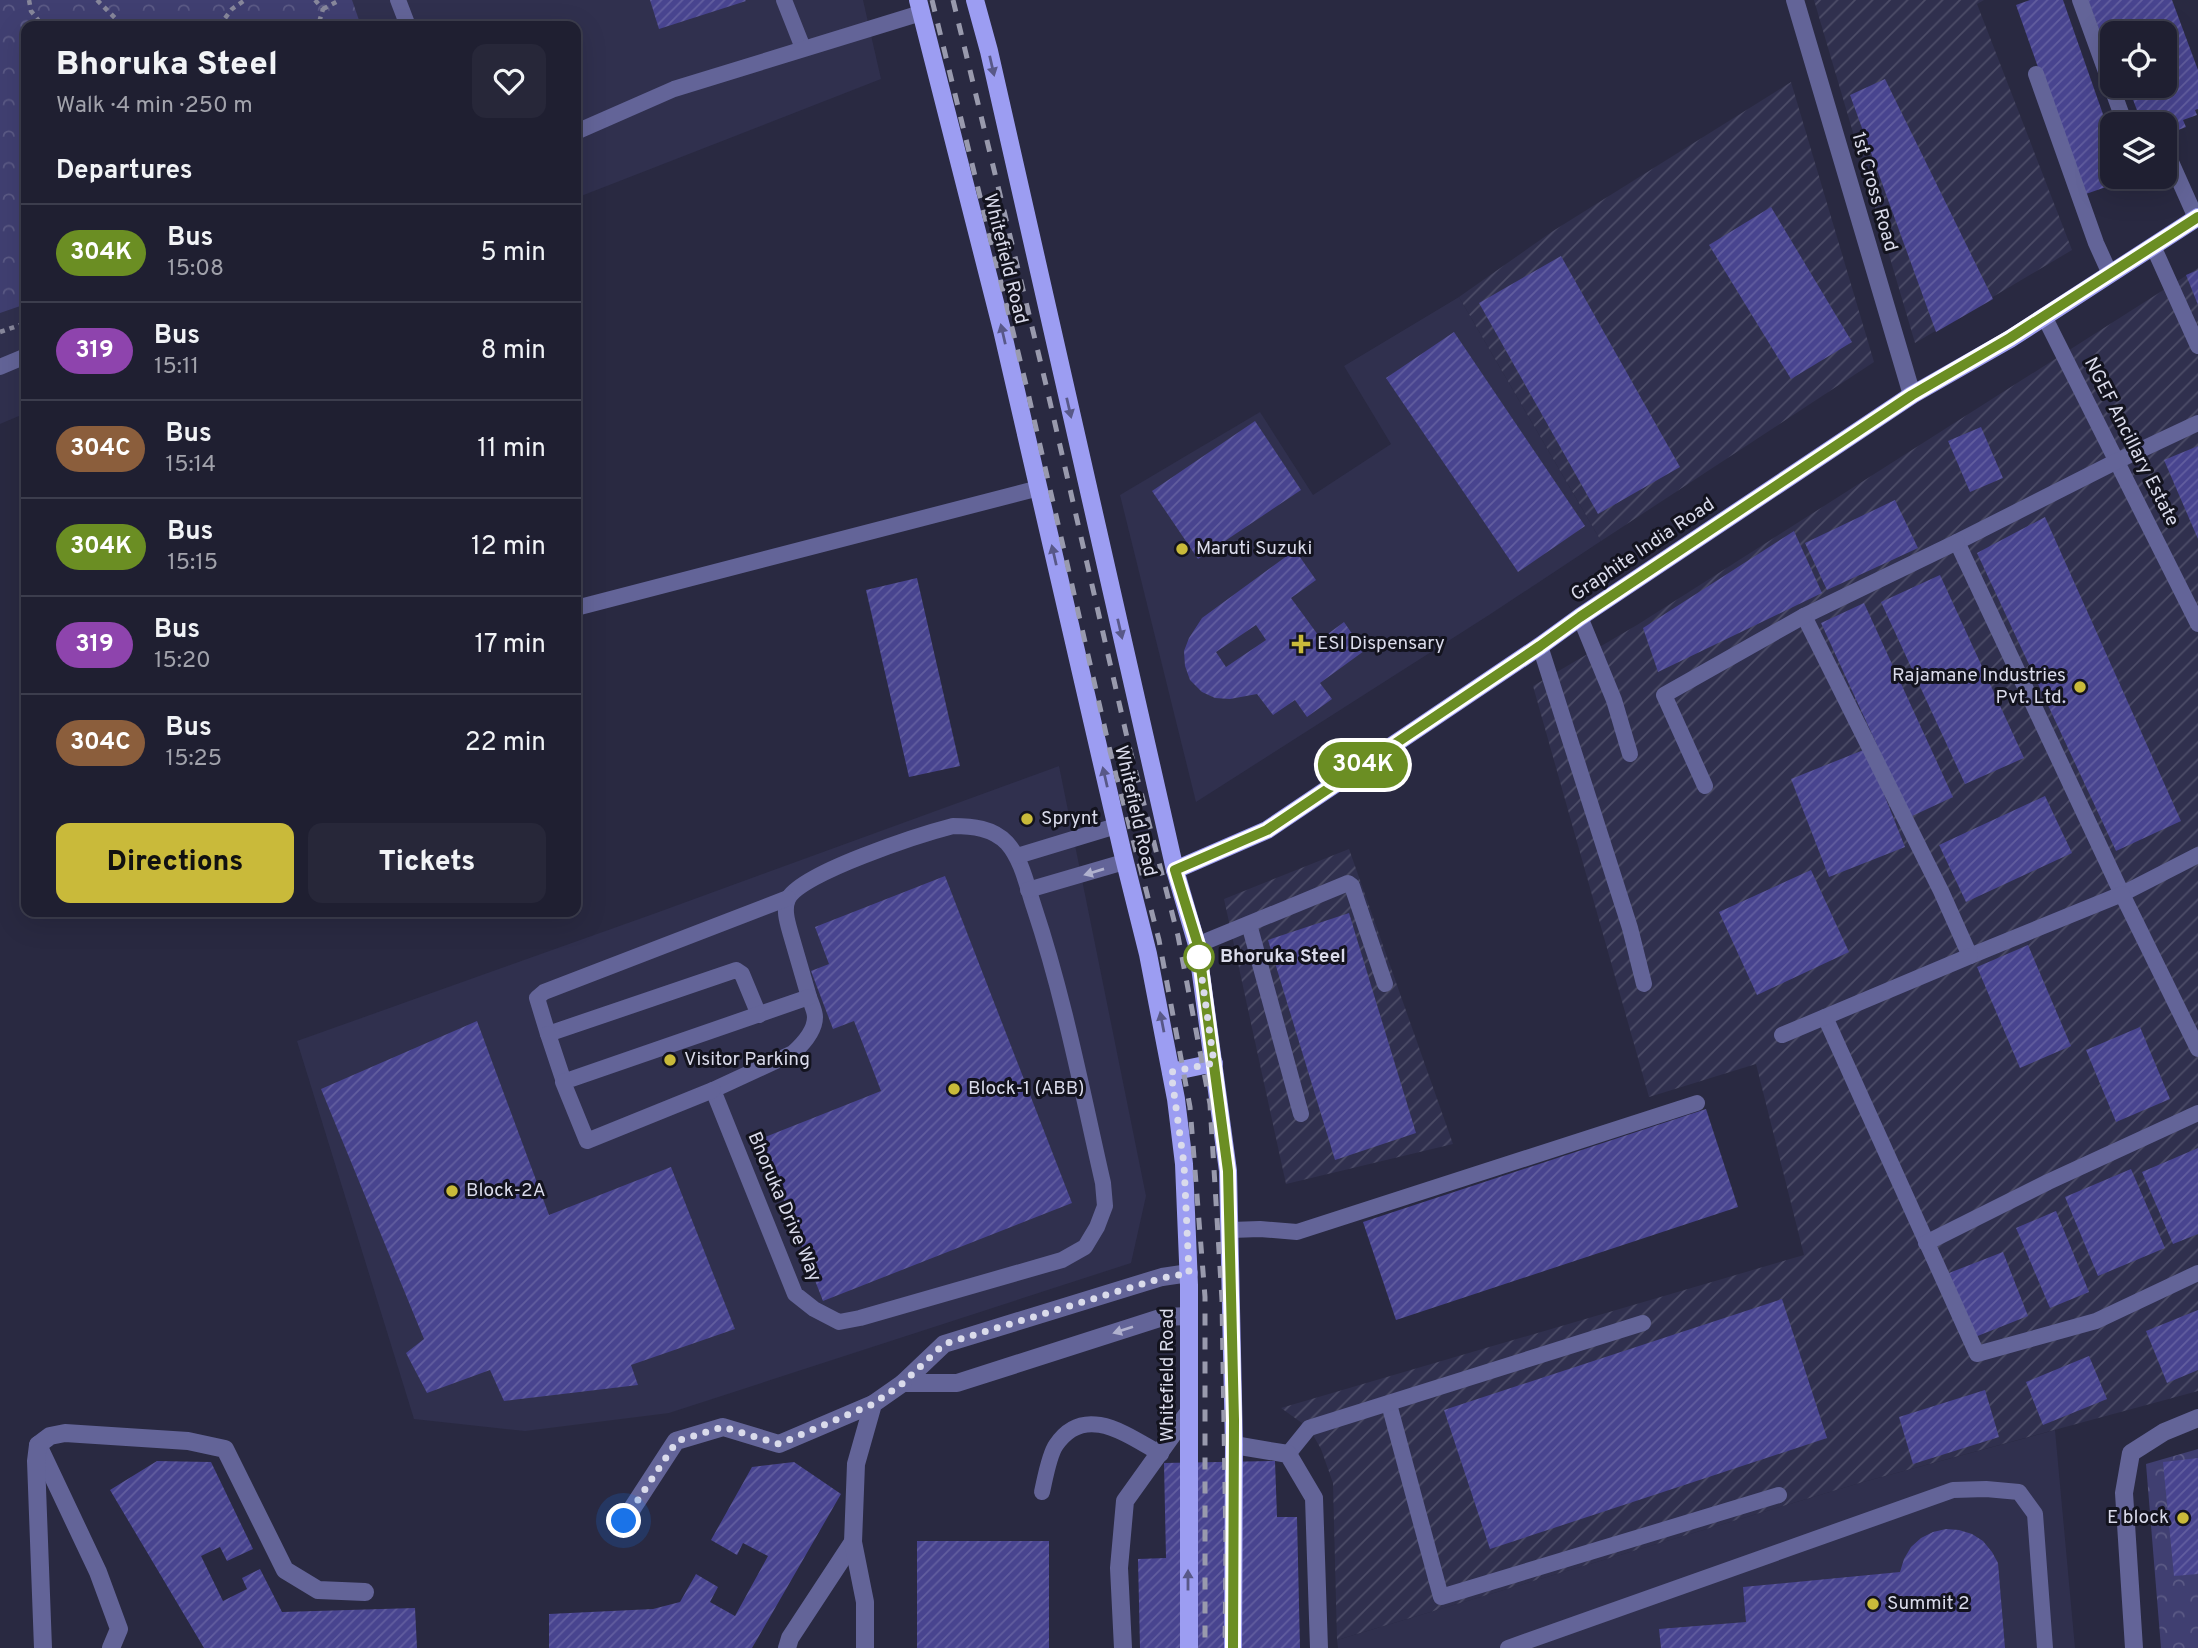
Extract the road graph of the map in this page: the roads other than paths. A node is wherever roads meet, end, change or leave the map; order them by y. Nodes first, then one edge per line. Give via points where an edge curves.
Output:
1 (398, 0) edge
2 (784, 0) edge
3 (975, 0) edge
4 (1796, 0) edge
5 (2080, 0) edge
6 (919, 6) edge
7 (406, 21) edge
8 (803, 48) junction
9 (2036, 74) dead end
10 (2121, 112) edge
11 (581, 130) edge
12 (2177, 174) edge
13 (2197, 217) edge
14 (2153, 246) junction
15 (2110, 274) junction
16 (2044, 316) junction
17 (2198, 346) edge
18 (21, 358) edge
19 (0, 366) edge
20 (1912, 395) junction
21 (2198, 423) edge
22 (2117, 461) junction
23 (1039, 488) junction
24 (1957, 542) junction
25 (581, 607) edge
26 (1804, 616) junction
27 (1580, 617) junction
28 (2198, 624) edge
29 (1540, 646) junction
30 (1630, 754) dead end
31 (1705, 786) dead end
32 (1116, 826) junction
33 (2198, 855) edge
34 (1017, 856) junction
35 (1124, 862) junction
36 (1175, 870) junction
37 (1028, 890) junction
38 (2122, 894) junction
39 (788, 898) junction
40 (1250, 924) junction
41 (1198, 945) junction
42 (1970, 956) junction
43 (1385, 984) dead end
44 (1644, 984) dead end
45 (809, 997) junction
46 (759, 1015) junction
47 (1825, 1017) junction
48 (548, 1034) junction
49 (1782, 1035) dead end
50 (2198, 1049) edge
51 (1214, 1063) junction
52 (1171, 1072) junction
53 (564, 1082) junction
54 (713, 1090) junction
55 (1697, 1103) dead end
56 (1301, 1114) dead end
57 (2198, 1114) edge
58 (1231, 1230) junction
59 (1926, 1243) junction
60 (1189, 1273) junction
61 (2198, 1273) edge
62 (1189, 1316) junction
63 (1643, 1323) dead end
64 (903, 1383) junction
65 (873, 1404) junction
66 (1388, 1404) junction
67 (1188, 1413) junction
68 (2198, 1418) edge
69 (38, 1445) junction
70 (1234, 1445) junction
71 (1161, 1454) junction
72 (1288, 1454) junction
73 (1042, 1492) dead end
74 (1779, 1495) dead end
75 (624, 1521) dead end
76 (853, 1542) junction
77 (365, 1592) dead end
78 (43, 1648) edge
79 (111, 1648) edge
80 (787, 1648) edge
81 (865, 1648) edge
82 (1123, 1648) edge
83 (1189, 1648) edge
84 (1233, 1648) edge
85 (1319, 1648) edge
86 (1508, 1648) edge
87 (2045, 1648) edge
88 (2133, 1648) edge

1 - 7 lane
2 - 8 lane
3 -> 36 main road, Whitefield Road
4 - 20 street, 1st Cross Road
5 - 10 lane
6 - 8 lane
23 -> 6 main road, Whitefield Road
8 - 11 lane via 674,89
9 - 15 lane
12 - 13 lane
13 - 14 main road, Graphite India Road
14 - 15 main road, Graphite India Road
14 - 17 lane
15 - 16 main road, Graphite India Road
16 - 20 main road, Graphite India Road
16 - 22 lane, NGEF Ancillary Estate
18 - 19 lane
20 - 27 main road, Graphite India Road
21 - 22 lane
22 - 24 lane
22 - 28 lane, NGEF Ancillary Estate
23 - 25 lane
32 -> 23 main road, Whitefield Road
24 - 26 lane
24 - 38 lane
26 - 31 lane via 1664,695
26 - 42 lane
27 - 29 main road, Graphite India Road
27 - 30 lane
29 - 36 main road, Graphite India Road via 1267,830
29 - 44 lane
32 - 34 lane
32 - 35 main road, Whitefield Road
33 - 38 lane
34 - 37 lane, Bhoruka Drive Way
34 - 39 lane, Bhoruka Drive Way via 994,833 953,826 828,871
35 -> 37 lane
52 -> 35 main road, Whitefield Road
36 - 41 main road
37 - 54 lane, Bhoruka Drive Way via 1050,954 1103,1183 1105,1206 1085,1247 1032,1270 839,1322 795,1294
38 - 42 lane
38 - 50 lane
39 - 45 lane via 788,926
39 - 48 lane, Bhoruka Drive Way via 544,992 537,1003
40 - 41 lane
40 - 43 lane via 1350,884
40 - 56 lane
41 - 51 main road
42 - 47 lane
45 - 46 lane
45 - 54 lane via 815,1017 801,1046
46 - 48 lane via 742,974 736,970
46 - 53 lane
47 - 49 lane
47 - 59 lane
48 - 53 lane
51 - 52 main road
51 - 58 main road
52 - 60 main road, Whitefield Road via 1184,1164
53 - 54 lane via 587,1141
55 - 58 lane via 1297,1232
57 - 59 lane
58 - 70 main road
59 - 61 lane via 1978,1354 2096,1321
60 - 62 main road, Whitefield Road
60 - 64 street via 944,1344
62 -> 64 street via 1163,1317 957,1383
62 - 67 main road, Whitefield Road
63 - 66 lane
64 - 65 street
65 - 75 street via 779,1444 723,1427 677,1441
65 - 76 street via 856,1464
66 - 72 lane via 1309,1428
66 - 74 lane via 1441,1597
67 - 71 street
83 -> 67 main road, Whitefield Road
68 - 88 street via 2131,1453 2124,1493
69 - 77 street via 65,1433 188,1441 225,1449 285,1570 318,1590
69 - 78 street
69 - 79 street via 98,1572 119,1629
70 - 72 street
70 - 84 main road
71 - 73 lane via 1090,1422 1072,1428 1055,1446
71 - 82 street via 1125,1501 1119,1568
72 - 85 street via 1314,1499
76 - 80 street
76 - 81 street via 865,1602
86 - 87 lane via 1953,1490 1986,1489 2019,1492 2035,1514

